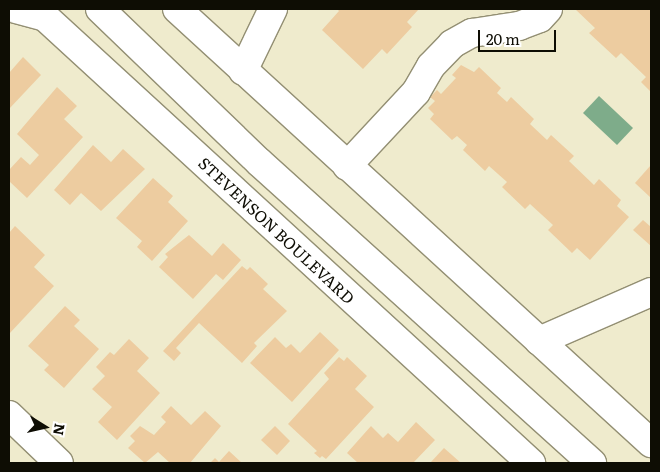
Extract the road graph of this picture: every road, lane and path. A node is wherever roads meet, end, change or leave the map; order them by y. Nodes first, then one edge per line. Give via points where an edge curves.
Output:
1 (16, 9) edge
2 (100, 9) edge
3 (177, 9) edge
4 (273, 9) edge
5 (548, 9) edge
6 (243, 71) junction
7 (347, 166) junction
8 (651, 292) edge
9 (540, 341) junction
10 (9, 416) edge
11 (651, 443) edge
12 (59, 463) edge
13 (531, 463) edge
14 (592, 463) edge

1 - 13 main road, STEVENSON BOULEVARD via 45,17
2 - 14 main road via 259,162
3 - 6 main road
4 - 6 main road
5 - 7 main road via 540,18 519,26 472,33 452,44 431,66 416,92
6 - 7 main road
7 - 9 main road
8 - 9 main road
9 - 11 main road
10 - 12 main road

